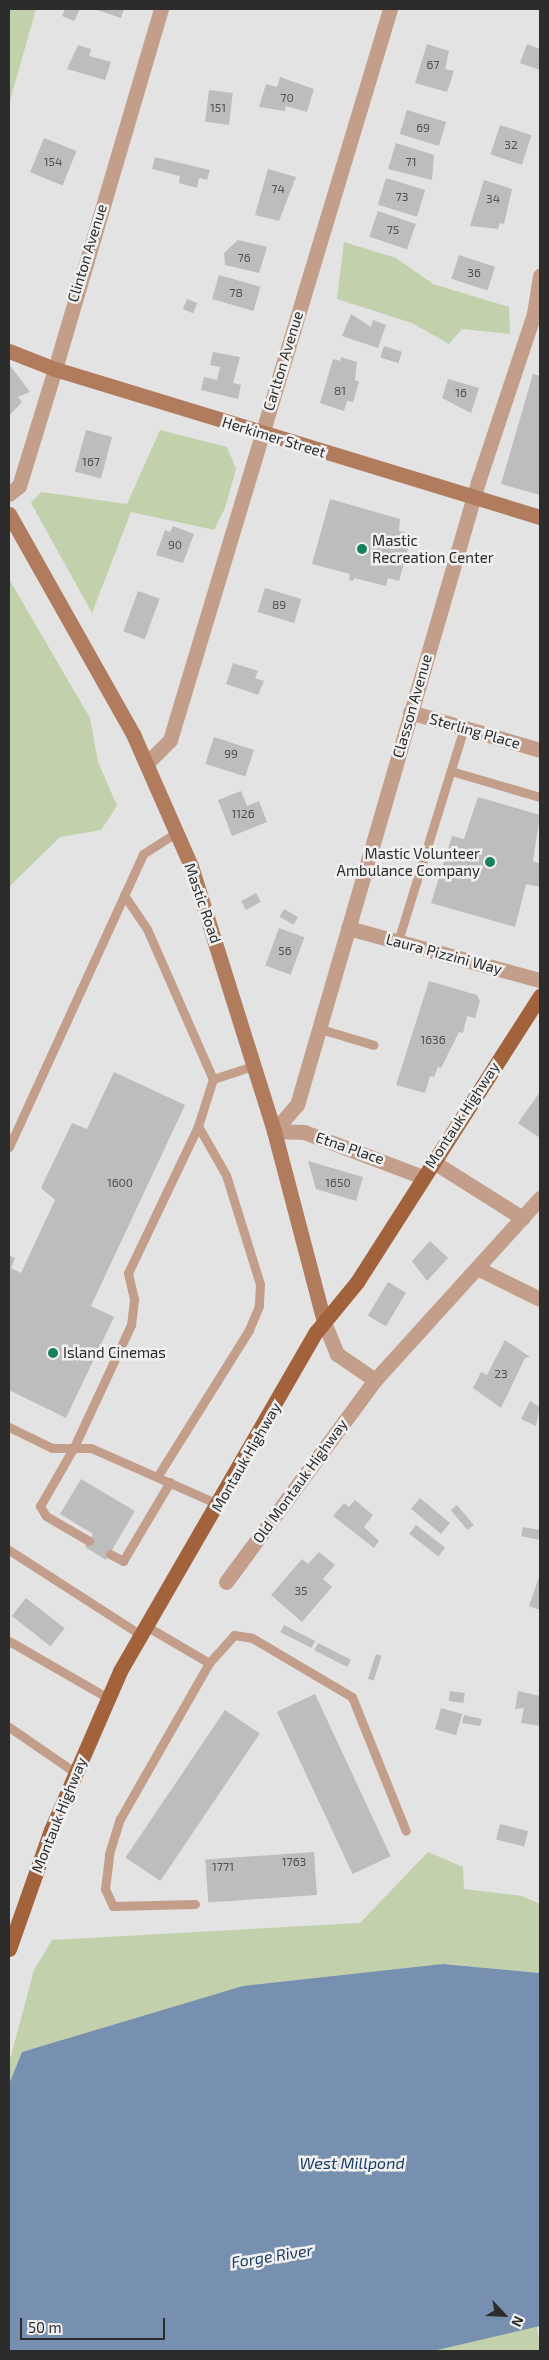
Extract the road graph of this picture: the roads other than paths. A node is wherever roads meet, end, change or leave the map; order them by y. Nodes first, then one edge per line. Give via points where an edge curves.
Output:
1 (160, 9) edge
2 (390, 9) edge
3 (539, 283) edge
4 (9, 351) edge
5 (55, 369) junction
6 (261, 433) junction
7 (9, 494) edge
8 (474, 498) junction
9 (9, 514) edge
10 (540, 517) edge
11 (410, 712) junction
12 (464, 728) junction
13 (540, 750) edge
14 (146, 764) junction
15 (451, 771) junction
16 (540, 798) edge
17 (177, 832) junction
18 (124, 895) junction
19 (348, 928) junction
20 (398, 942) junction
21 (540, 980) edge
22 (540, 996) edge
23 (317, 1028) junction
24 (374, 1045) dead end
25 (252, 1066) junction
26 (213, 1079) junction
27 (198, 1126) junction
28 (274, 1131) junction
29 (9, 1147) edge
30 (432, 1160) junction
31 (422, 1177) junction
32 (540, 1198) edge
33 (522, 1218) junction
34 (479, 1269) junction
35 (540, 1299) edge
36 (324, 1322) junction
37 (375, 1380) junction
38 (9, 1427) edge
39 (74, 1447) junction
40 (157, 1477) junction
41 (170, 1482) junction
42 (218, 1504) junction
43 (89, 1542) dead end
44 (9, 1550) edge
45 (110, 1554) dead end
46 (226, 1582) dead end
47 (144, 1630) junction
48 (9, 1641) edge
49 (209, 1663) junction
50 (108, 1698) junction
51 (9, 1727) edge
52 (76, 1773) junction
53 (406, 1831) dead end
54 (195, 1904) dead end
55 (9, 1949) edge

1 - 5 street, Clinton Avenue
2 - 6 street, Carlton Avenue
3 - 8 street, Classon Avenue via 534,314
4 - 5 main road, Herkimer Street
5 - 6 main road, Herkimer Street
5 - 7 street, Clinton Avenue via 19,486
6 - 8 main road, Herkimer Street
6 - 14 street, Carlton Avenue via 170,740
8 - 10 main road, Herkimer Street
8 - 11 street, Classon Avenue
9 - 14 main road, Mastic Road via 80,634
11 - 12 street, Sterling Place
11 - 19 street, Classon Avenue
12 - 13 street, Sterling Place
12 - 15 lane
14 - 17 main road, Mastic Road
15 - 16 lane
15 - 20 lane
17 - 18 lane via 143,854
17 - 25 main road, Mastic Road via 220,954
18 - 26 lane via 147,929
18 - 29 lane
19 - 20 street, Laura Pizzini Way
19 - 23 street, Classon Avenue
20 - 21 street, Laura Pizzini Way
22 - 30 main road, Montauk Highway
23 - 24 lane
23 - 28 street, Classon Avenue via 297,1105
25 - 26 lane
25 - 28 main road, Mastic Road
26 - 27 lane
27 - 39 lane via 128,1273 134,1299 131,1325
27 - 40 lane via 233,1193 260,1284 259,1306 249,1330
28 - 31 street, Etna Place via 304,1132
28 - 36 main road, Mastic Road
30 - 31 main road, Montauk Highway
30 - 33 street
31 - 36 main road, Montauk Highway via 357,1282
32 - 33 street, Old Montauk Highway
33 - 34 street, Old Montauk Highway
34 - 35 street
34 - 37 street, Old Montauk Highway
36 - 37 street via 338,1354
36 - 42 main road, Montauk Highway
37 - 46 street, Old Montauk Highway
38 - 39 lane via 52,1448
39 - 40 lane via 91,1448
39 - 43 lane via 40,1506 46,1516
40 - 41 lane
41 - 42 lane
41 - 45 lane via 122,1561
42 - 47 main road, Montauk Highway
44 - 47 lane
47 - 49 lane
47 - 50 main road, Montauk Highway
48 - 50 lane
49 - 53 lane via 234,1635 252,1638 352,1697
49 - 54 lane via 120,1820 109,1854 106,1888 113,1906
50 - 52 main road, Montauk Highway
51 - 52 lane
52 - 55 main road, Montauk Highway

